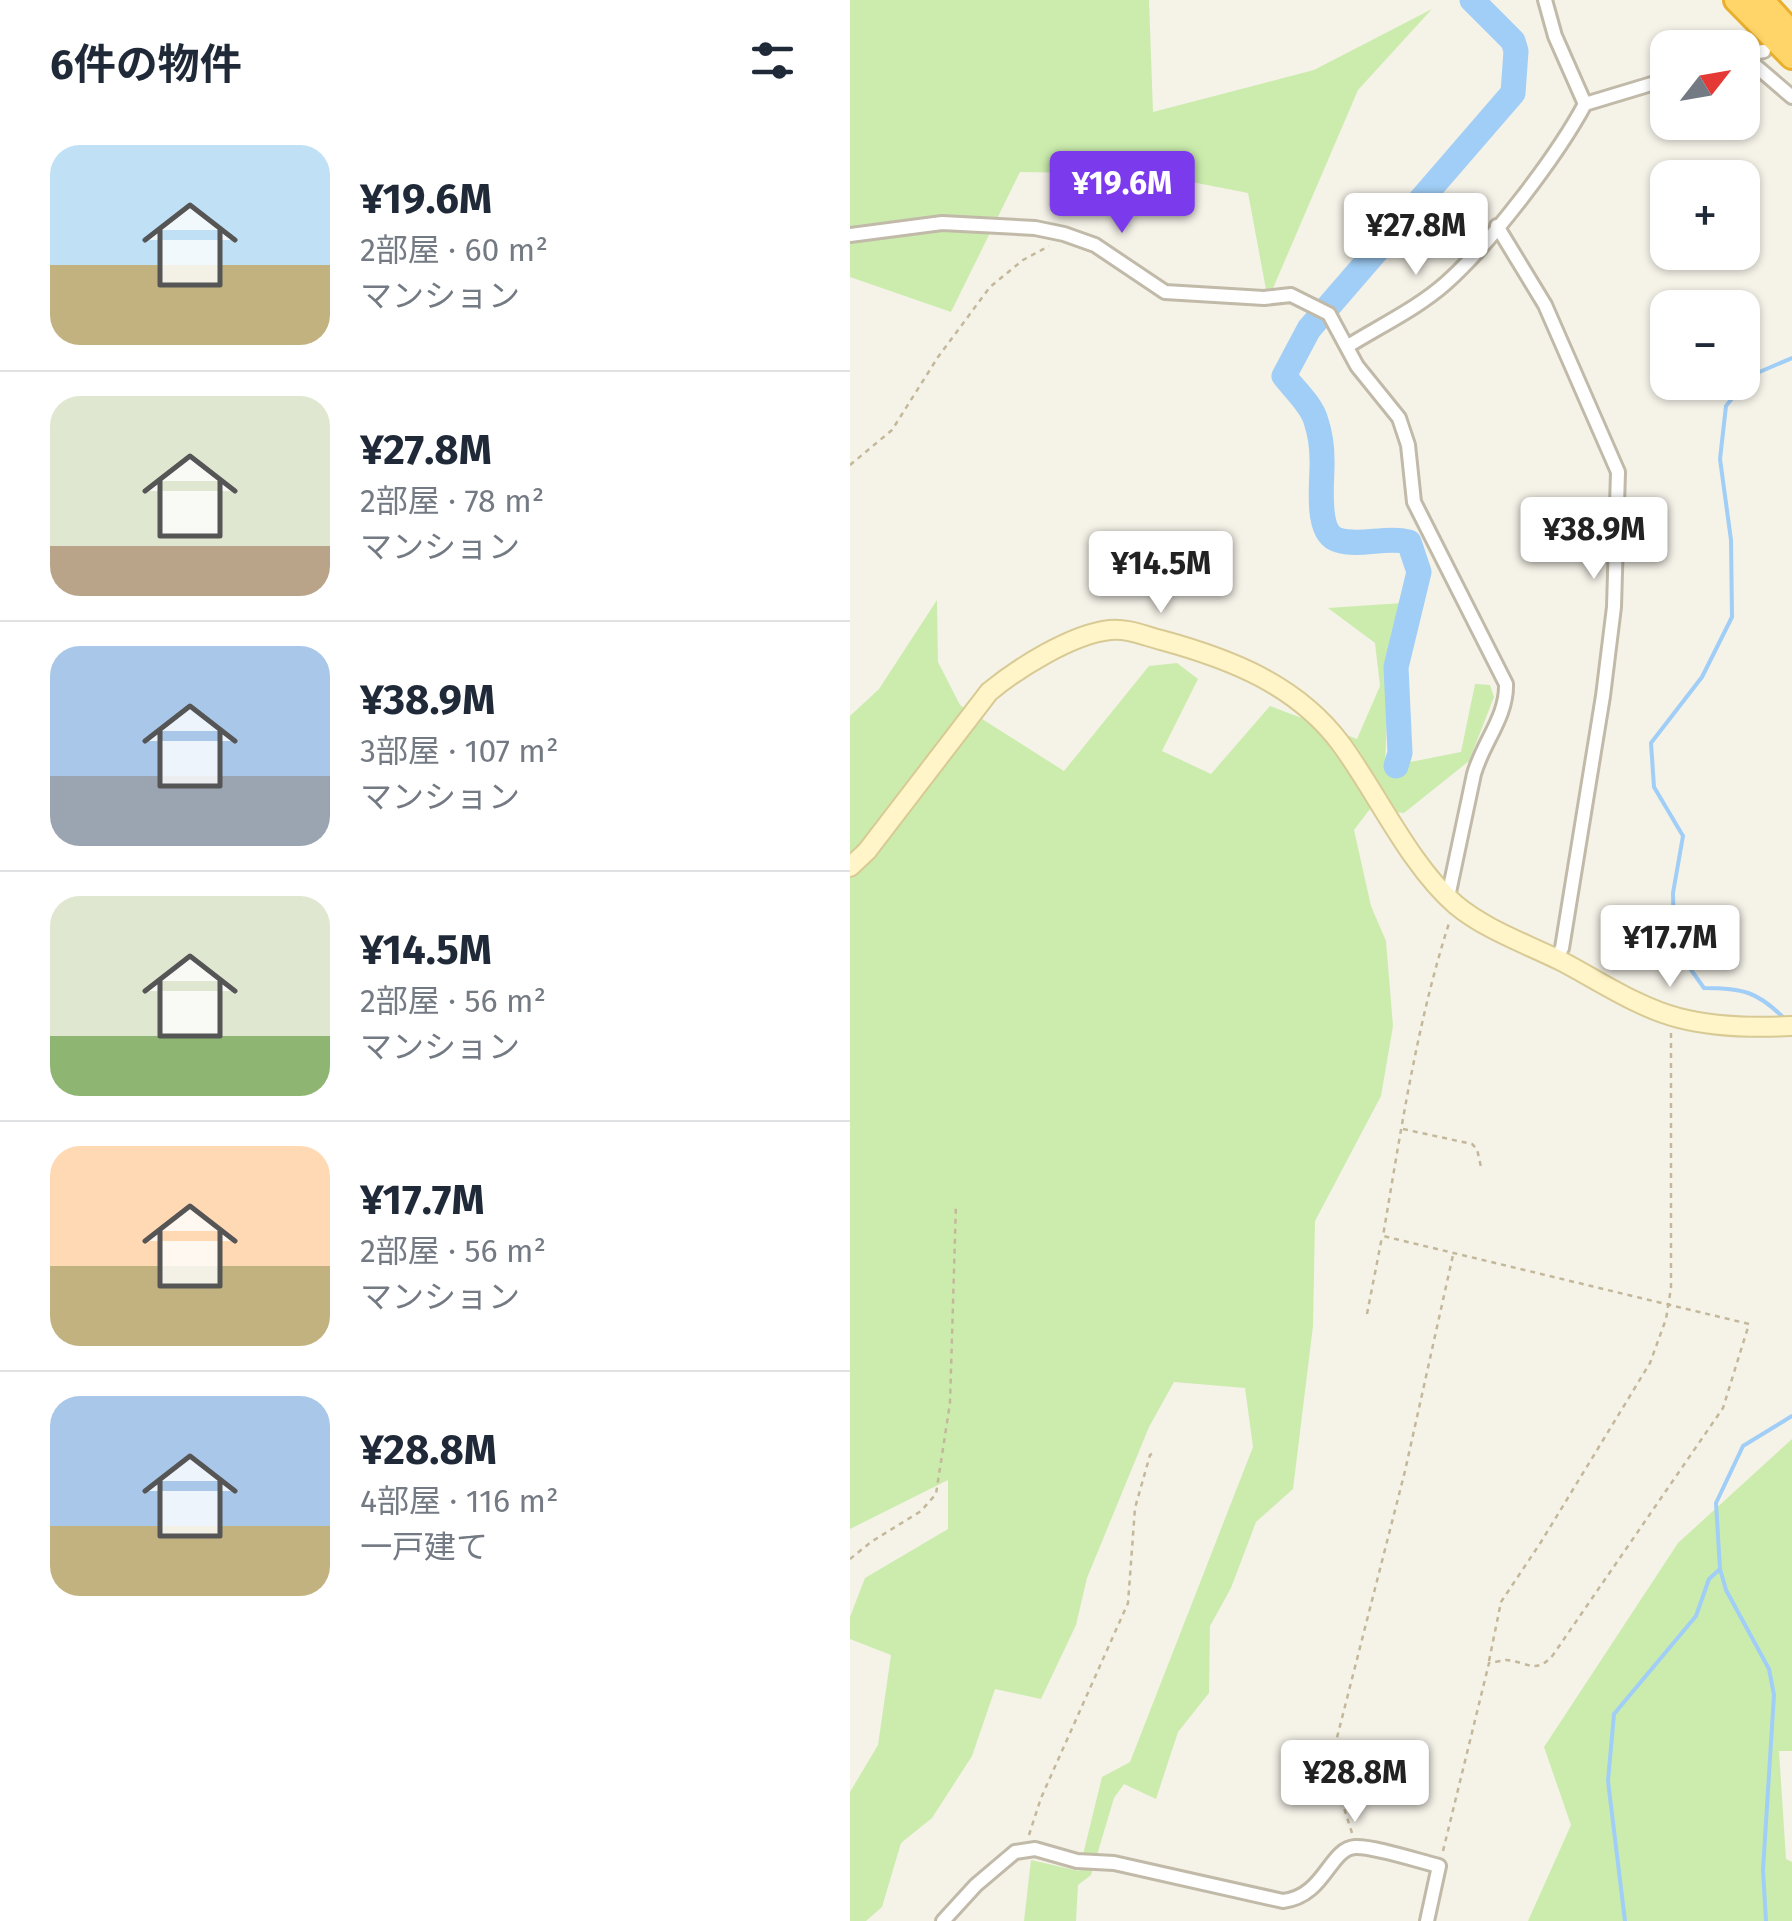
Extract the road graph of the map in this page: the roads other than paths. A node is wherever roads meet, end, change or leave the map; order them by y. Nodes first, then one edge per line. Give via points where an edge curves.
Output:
1 (1545, 0) edge
2 (1736, 0) edge
3 (1762, 0) edge
4 (1792, 33) edge
5 (1764, 51) dead end
6 (1760, 52) edge
7 (1792, 57) edge
8 (1760, 70) edge
9 (1650, 84) edge
10 (1792, 98) edge
11 (1585, 104) junction
12 (1498, 226) junction
13 (850, 235) edge
14 (1348, 346) junction
15 (850, 867) edge
16 (1452, 901) junction
17 (1556, 959) junction
18 (1788, 1026) edge
19 (943, 1921) edge
20 (1427, 1921) edge

1 - 11 street
2 - 7 highway
3 - 4 highway
5 - 6 street
8 - 10 street
9 - 11 street
11 - 12 street
12 - 14 street via 1446,283
12 - 17 street via 1546,305 1618,472 1614,607 1603,696
13 - 14 street via 952,223 1066,234 1118,258 1165,292 1291,295 1329,314
14 - 16 street via 1399,418 1414,502 1506,684 1504,710 1474,774
15 - 16 street via 990,692 1065,645 1118,630 1202,651 1276,684 1311,709
16 - 17 street
17 - 18 street via 1674,1017
19 - 20 street via 1015,1852 1035,1849 1114,1863 1283,1901 1308,1893 1339,1855 1357,1846 1439,1866

